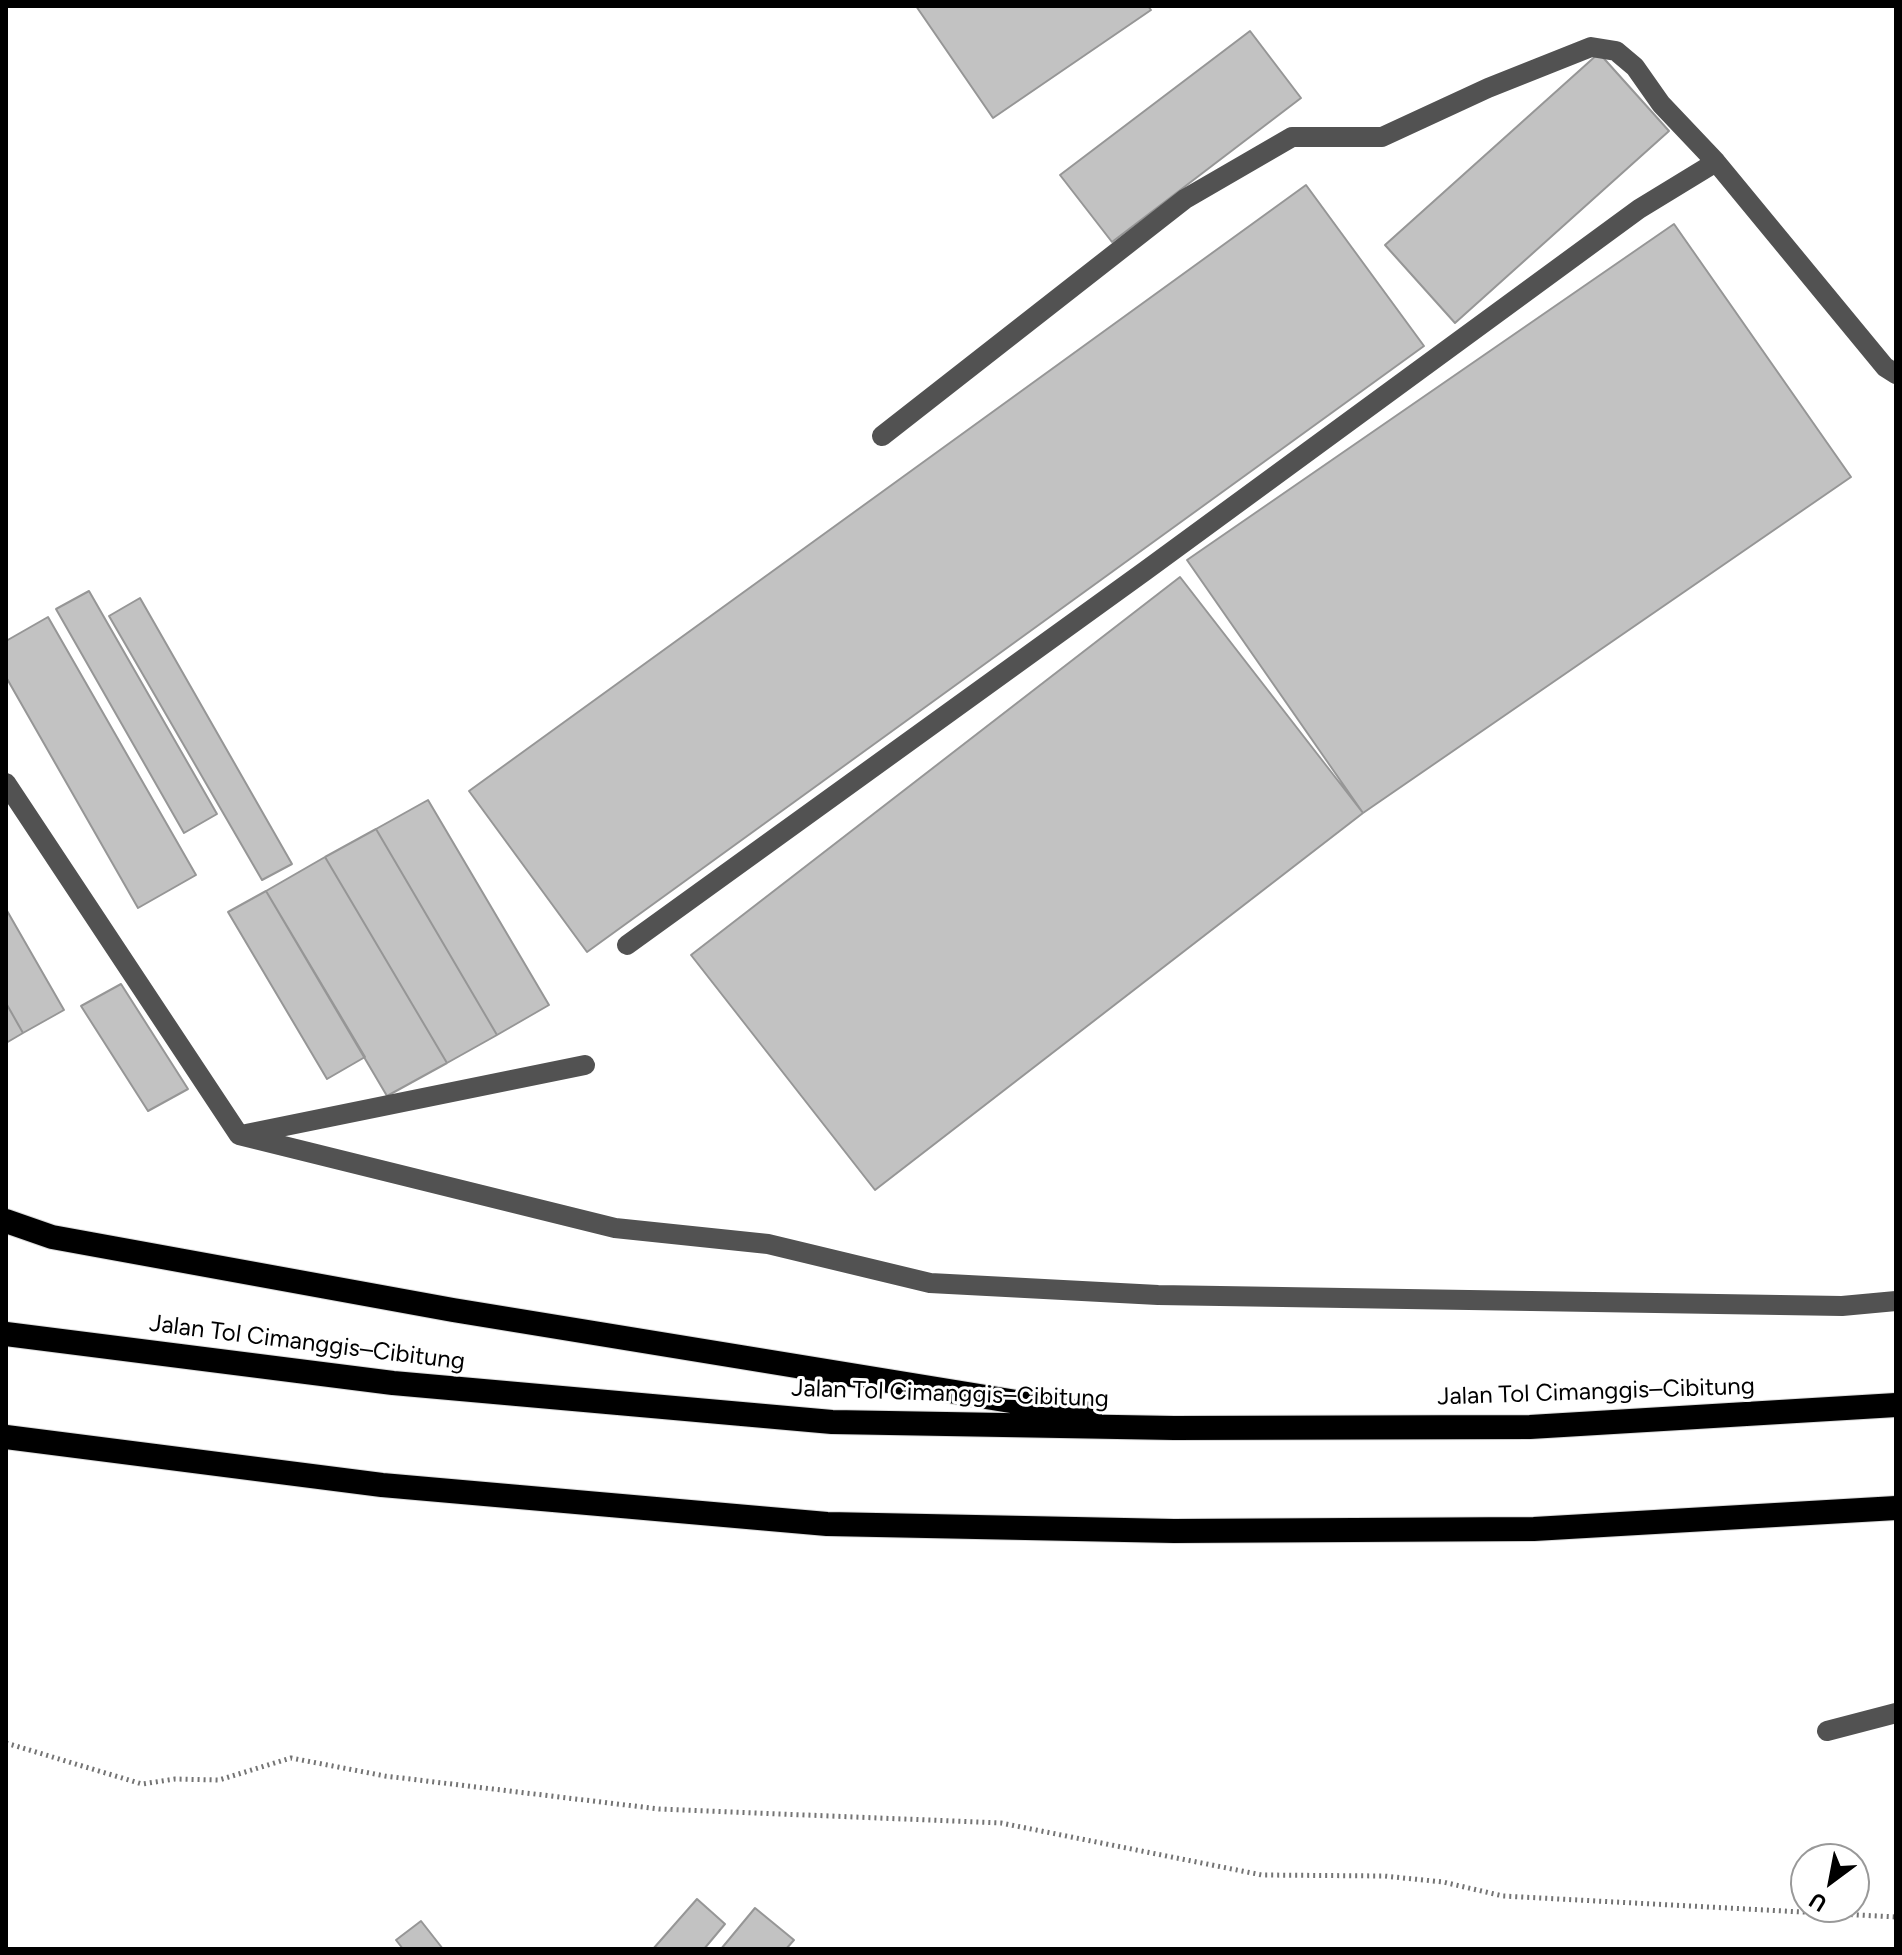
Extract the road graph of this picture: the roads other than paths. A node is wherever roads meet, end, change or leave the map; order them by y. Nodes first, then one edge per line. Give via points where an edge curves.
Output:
1 (1716, 162) junction
2 (1896, 374) edge
3 (882, 436) dead end
4 (6, 783) edge
5 (627, 945) dead end
6 (585, 1065) dead end
7 (239, 1135) junction
8 (6, 1221) edge
9 (1896, 1301) edge
10 (6, 1334) edge
11 (1896, 1405) edge
12 (1174, 1428) junction
13 (6, 1437) edge
14 (1896, 1508) edge
15 (1896, 1713) edge
16 (1827, 1731) dead end

1 - 2 lane
1 - 3 lane via 1661,104 1635,67 1616,51 1591,47 1382,137 1292,137 1185,199
1 - 5 lane via 1639,209
4 - 7 lane
6 - 7 lane
7 - 9 lane via 615,1228 768,1244 930,1283 1158,1295 1842,1306
8 - 12 highway via 52,1237 453,1310
10 - 12 highway, Jalan Tol Cimanggis–Cibitung via 393,1383 832,1422
11 - 12 highway, Jalan Tol Cimanggis–Cibitung via 1530,1427
13 - 14 highway via 382,1485 827,1524 1174,1531 1534,1529
15 - 16 lane

